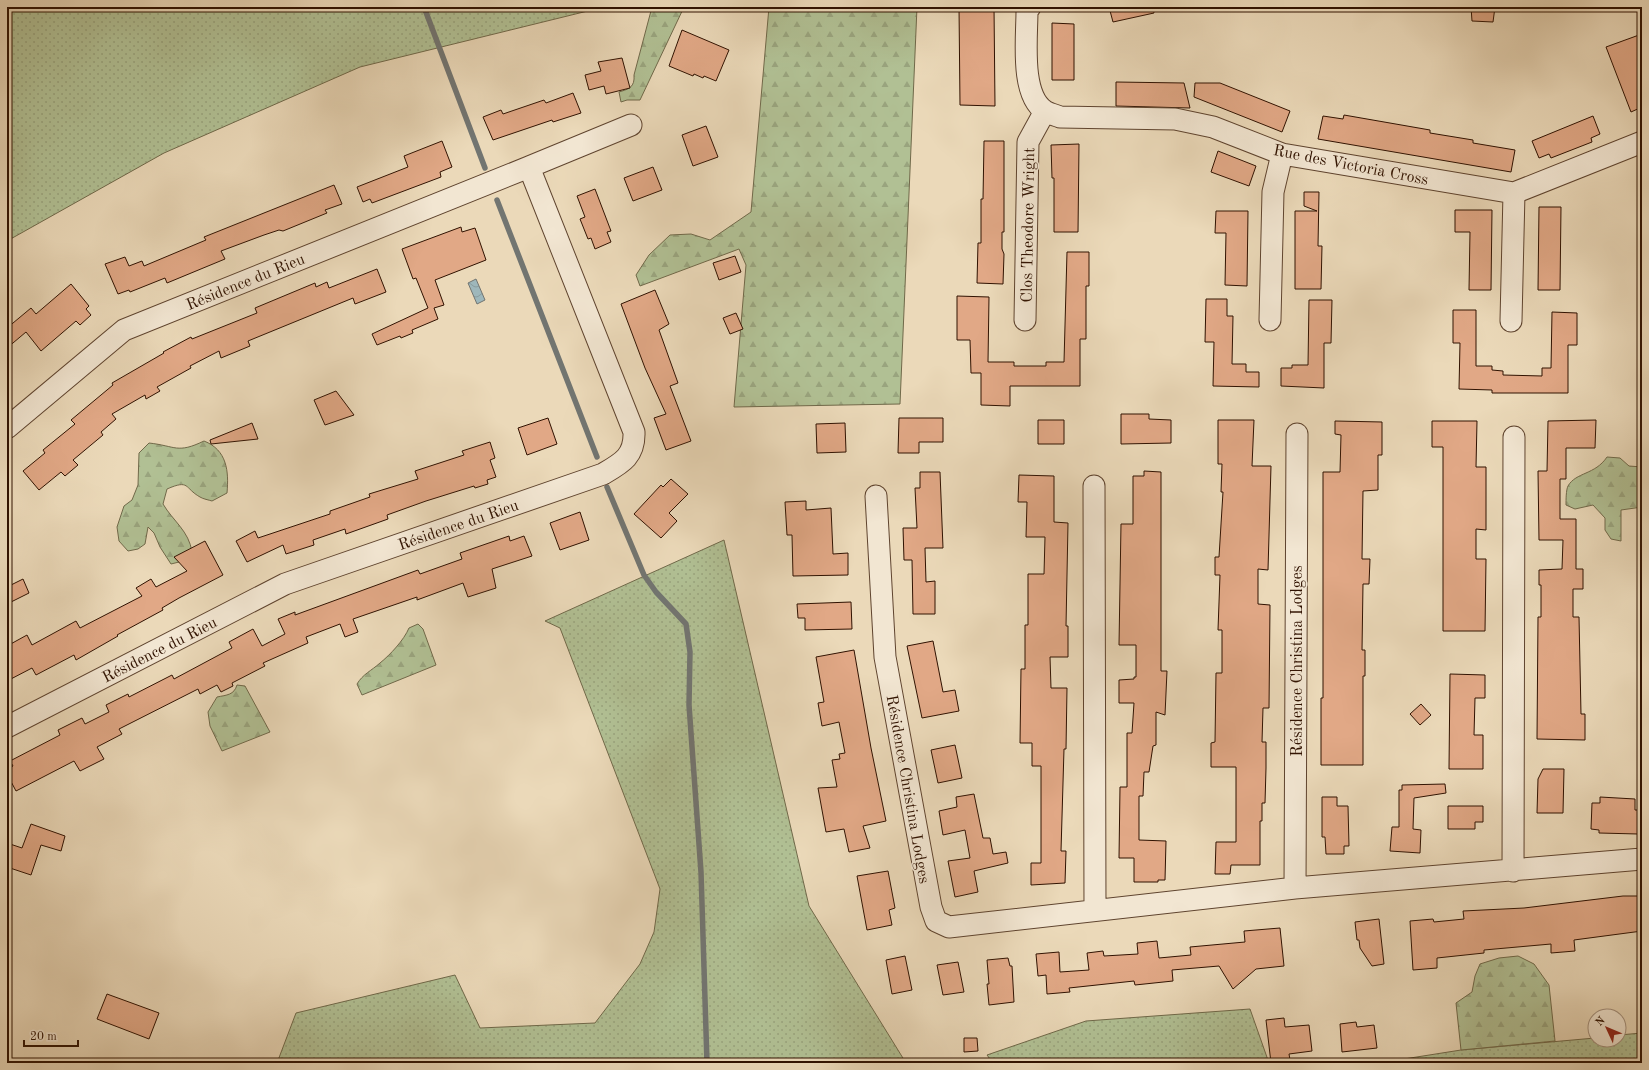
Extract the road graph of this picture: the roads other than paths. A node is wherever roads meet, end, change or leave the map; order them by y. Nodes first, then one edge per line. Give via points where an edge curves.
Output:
1 (1030, 7) edge
2 (1045, 111) junction
3 (631, 125) dead end
4 (1642, 142) edge
5 (1282, 154) junction
6 (529, 167) junction
7 (1514, 193) junction
8 (1025, 320) dead end
9 (1270, 320) dead end
10 (1511, 321) dead end
11 (7, 428) edge
12 (1297, 434) dead end
13 (1514, 437) dead end
14 (1094, 486) dead end
15 (876, 496) dead end
16 (7, 727) edge
17 (1642, 859) edge
18 (1513, 871) junction
19 (1295, 888) junction
20 (1095, 910) junction

1 - 2 street via 1027,11 1028,84 1037,103
2 - 5 street, Rue des Victoria Cross via 1060,117 1175,119 1213,127
2 - 8 street, Clos Theodore Wright via 1028,142
3 - 6 street, Résidence du Rieu
4 - 7 street
5 - 7 street, Rue des Victoria Cross
5 - 9 street via 1273,192
6 - 11 street, Résidence du Rieu via 124,330
6 - 16 street, Résidence du Rieu via 634,432 634,443 625,459 603,474 285,584
7 - 10 street
12 - 19 street, Résidence Christina Lodges
13 - 18 street
14 - 20 street
15 - 20 street, Résidence Christina Lodges via 885,657 931,907 936,921 949,927
17 - 18 street, Résidence Christina Lodges
18 - 19 street, Résidence Christina Lodges
19 - 20 street, Résidence Christina Lodges

